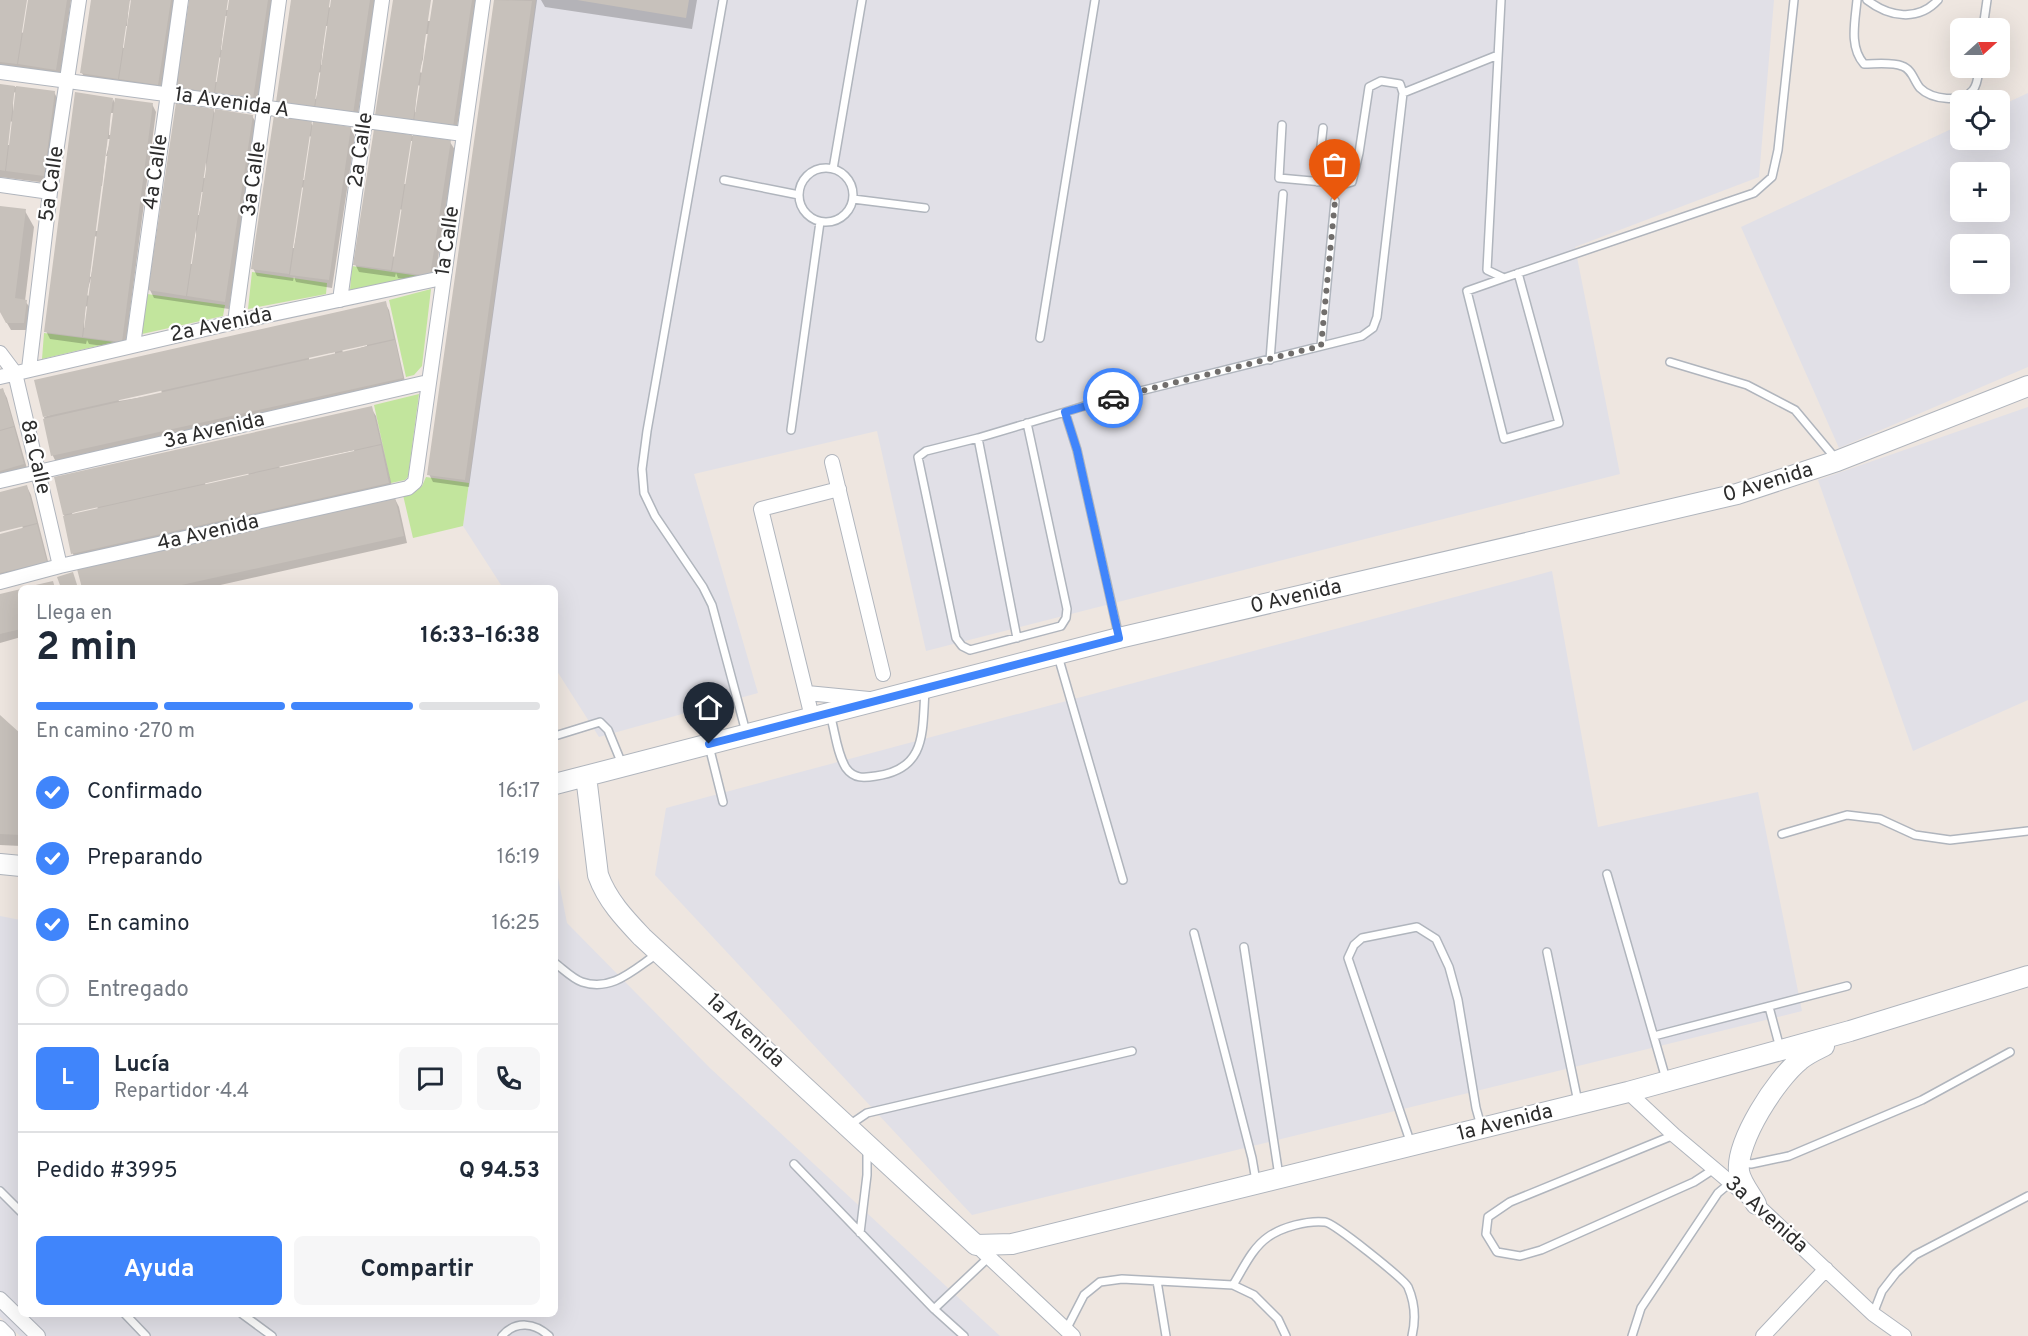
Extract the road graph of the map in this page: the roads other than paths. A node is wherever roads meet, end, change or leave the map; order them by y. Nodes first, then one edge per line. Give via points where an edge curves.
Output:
1 (79, 0) edge
2 (181, 0) edge
3 (279, 0) edge
4 (382, 0) edge
5 (483, 0) edge
6 (723, 0) edge
7 (862, 0) edge
8 (1095, 0) edge
9 (1501, 0) edge
10 (1794, 0) edge
11 (1857, 0) edge
12 (1867, 0) edge
13 (1938, 0) edge
14 (1987, 0) edge
15 (1984, 18) edge
16 (1498, 55) junction
17 (0, 72) edge
18 (1977, 78) edge
19 (66, 80) junction
20 (1403, 93) junction
21 (167, 94) junction
22 (264, 108) junction
23 (364, 121) junction
24 (1282, 125) dead end
25 (1323, 128) dead end
26 (463, 134) junction
27 (833, 169) junction
28 (724, 180) dead end
29 (1317, 182) junction
30 (0, 185) edge
31 (50, 192) junction
32 (1283, 194) dead end
33 (799, 195) junction
34 (853, 199) junction
35 (1335, 201) dead end
36 (925, 208) dead end
37 (820, 222) junction
38 (1518, 273) junction
39 (1504, 278) junction
40 (442, 279) junction
41 (340, 300) junction
42 (235, 322) junction
43 (1040, 338) dead end
44 (133, 345) junction
45 (1321, 346) junction
46 (0, 353) edge
47 (1270, 360) junction
48 (1670, 362) dead end
49 (29, 369) junction
50 (15, 373) junction
51 (0, 377) edge
52 (428, 382) junction
53 (2028, 386) edge
54 (1065, 412) junction
55 (1027, 423) junction
56 (791, 430) dead end
57 (978, 438) junction
58 (1837, 461) junction
59 (832, 462) dead end
60 (38, 471) junction
61 (0, 481) edge
62 (415, 482) joint
63 (839, 489) junction
64 (60, 566) junction
65 (0, 582) edge
66 (1017, 638) junction
67 (1119, 638) junction
68 (1057, 653) junction
69 (883, 674) dead end
70 (925, 687) junction
71 (807, 693) junction
72 (877, 699) junction
73 (821, 714) junction
74 (746, 734) junction
75 (558, 735) dead end
76 (709, 744) junction
77 (623, 766) junction
78 (586, 776) junction
79 (558, 783) edge
80 (723, 802) dead end
81 (2028, 831) edge
82 (1782, 834) dead end
83 (0, 864) edge
84 (18, 866) edge
85 (1608, 874) dead end
86 (1123, 880) dead end
87 (1194, 933) dead end
88 (1244, 947) dead end
89 (659, 952) junction
90 (1547, 952) dead end
91 (558, 965) edge
92 (2028, 976) edge
93 (1847, 986) dead end
94 (1769, 1007) junction
95 (1850, 1031) junction
96 (1654, 1036) junction
97 (1780, 1050) junction
98 (1132, 1051) dead end
99 (2010, 1052) dead end
100 (1667, 1081) junction
101 (1628, 1092) junction
102 (1579, 1104) junction
103 (848, 1126) junction
104 (1482, 1128) junction
105 (1674, 1135) junction
106 (867, 1143) junction
107 (1412, 1146) junction
108 (1740, 1161) junction
109 (794, 1164) dead end
110 (1714, 1169) junction
111 (1279, 1178) junction
112 (1730, 1183) junction
113 (1257, 1184) junction
114 (0, 1191) edge
115 (2028, 1196) edge
116 (1756, 1204) junction
117 (18, 1209) edge
118 (860, 1233) junction
119 (982, 1252) junction
120 (1826, 1269) junction
121 (1157, 1281) junction
122 (1233, 1285) junction
123 (0, 1299) edge
124 (934, 1309) junction
125 (1873, 1314) junction
126 (18, 1317) edge
127 (18, 1317) edge
128 (128, 1317) edge
129 (246, 1317) edge
130 (0, 1328) edge
131 (1888, 1331) edge
132 (1069, 1333) edge
133 (8, 1336) edge
134 (38, 1336) edge
135 (146, 1336) edge
136 (272, 1336) edge
137 (502, 1336) edge
138 (549, 1336) edge
139 (964, 1336) edge
140 (1166, 1336) edge
141 (1286, 1336) edge
142 (1412, 1336) edge
143 (1632, 1336) edge
144 (1762, 1336) edge
145 (1904, 1336) edge

1 - 19 street, 5a Calle
2 - 21 street, 4a Calle
3 - 22 street, 3a Calle
4 - 23 street, 2a Calle
5 - 26 street, 1a Calle
6 - 74 lane via 642,470 644,493 655,516 711,605
7 - 27 lane
8 - 43 lane
9 - 16 lane
10 - 38 lane via 1772,177 1754,193
11 - 18 lane via 1854,45 1864,64 1902,65 1929,94 1953,98 1972,91
12 - 13 lane via 1900,15 1914,15
14 - 15 lane
16 - 20 lane
16 - 39 lane via 1487,270
17 - 19 street, 1a Avenida A
19 - 21 street, 1a Avenida A
19 - 31 street, 5a Calle
20 - 29 lane via 1400,84 1393,82 1381,81 1369,87 1352,182
20 - 45 lane via 1377,317 1373,328 1362,336
21 - 22 street, 1a Avenida A
21 - 44 street, 4a Calle
22 - 23 street, 1a Avenida A
22 - 42 street, 3a Calle
23 - 26 street, 1a Avenida A
23 - 41 street, 2a Calle
24 - 29 lane via 1280,178
25 - 29 lane
26 - 40 street, 1a Calle
27 - 33 lane via 810,174
27 - 34 lane via 845,176 853,188
28 - 33 lane
30 - 31 street
31 - 49 street, 5a Calle
32 - 47 lane
33 - 37 lane via 809,217
34 - 36 lane
34 - 37 lane via 846,214 834,222
35 - 45 lane
37 - 56 lane
38 - 39 lane
38 - 39 lane via 1559,423 1504,439 1467,291
40 - 41 street, 2a Avenida
40 - 52 street, 1a Calle
41 - 42 street, 2a Avenida
42 - 44 street, 2a Avenida
44 - 49 street, 2a Avenida
45 - 47 lane
46 - 50 street, 8a Calle
47 - 54 lane
48 - 58 lane via 1747,385 1795,410
49 - 50 street, 2a Avenida
50 - 51 street, 2a Avenida
50 - 60 street, 8a Calle
52 - 60 street, 3a Avenida
52 - 62 street, 1a Calle
53 - 58 street, 0 Avenida
54 - 55 lane
54 - 67 lane
55 - 57 lane
55 - 66 lane via 1067,609 1061,626
57 - 66 lane
57 - 66 lane via 926,451 918,457 956,638 970,650
58 - 67 street, 0 Avenida via 1737,494
59 - 63 street
60 - 61 street, 3a Avenida
60 - 64 street, 8a Calle
62 - 64 street, 4a Avenida via 408,488
63 - 69 street
63 - 71 street via 761,508
64 - 65 street, 4a Avenida
67 - 68 street, 0 Avenida
68 - 70 street, 0 Avenida
68 - 86 lane
70 - 72 street, 0 Avenida
70 - 73 lane via 919,748 912,760 895,772 855,777 846,768
71 - 72 street
71 - 73 street
72 - 73 street, 0 Avenida
73 - 74 street, 0 Avenida
74 - 76 street, 0 Avenida
75 - 77 lane via 600,722 608,730
76 - 77 street, 0 Avenida
76 - 80 lane
77 - 78 street, 0 Avenida
78 - 79 street, 0 Avenida
78 - 89 street, 1a Avenida via 595,857 604,889 620,913
81 - 82 lane via 1950,840 1915,835 1880,819 1848,815
83 - 84 street
85 - 96 lane
87 - 113 lane
88 - 111 lane
89 - 91 lane via 603,986 580,981
89 - 103 street, 1a Avenida
90 - 102 lane
92 - 95 street, 1a Avenida
93 - 94 lane
94 - 96 lane
94 - 97 lane
95 - 97 street, 1a Avenida
95 - 108 street via 1800,1059 1775,1085 1754,1122
96 - 100 lane
97 - 100 street, 1a Avenida
98 - 103 lane via 867,1113
99 - 108 lane via 1922,1100 1789,1156 1751,1164
100 - 101 street, 1a Avenida
101 - 102 street, 1a Avenida
101 - 105 street, 3a Avenida
102 - 104 street, 1a Avenida
103 - 106 street, 1a Avenida
104 - 107 street, 1a Avenida
104 - 107 lane via 1458,1000 1436,939 1417,927 1362,938 1348,958
105 - 110 street, 3a Avenida
105 - 110 lane via 1510,1202 1488,1217 1486,1234 1497,1252 1520,1256 1541,1251 1694,1182
106 - 118 lane
106 - 119 street, 1a Avenida
107 - 111 street, 1a Avenida
108 - 116 street via 1738,1173
109 - 118 lane
110 - 112 street, 3a Avenida
111 - 113 street, 1a Avenida
112 - 116 street, 3a Avenida
112 - 143 lane via 1718,1193 1641,1308
113 - 119 street, 1a Avenida
114 - 117 lane
115 - 125 lane via 1915,1255 1882,1291
116 - 120 street, 3a Avenida
118 - 124 lane
119 - 124 lane
119 - 132 street, 1a Avenida
120 - 125 street, 3a Avenida
120 - 144 street
121 - 122 lane
121 - 132 lane via 1100,1282 1084,1295
121 - 140 lane
122 - 141 lane via 1254,1295 1278,1319
122 - 142 lane via 1257,1247 1269,1236 1299,1224 1327,1222 1407,1284 1416,1322
123 - 127 street
124 - 139 lane
125 - 131 street, 3a Avenida
126 - 134 street
128 - 135 lane
129 - 136 lane
130 - 133 street
131 - 145 street, 3a Avenida
137 - 138 lane via 521,1324 539,1327

